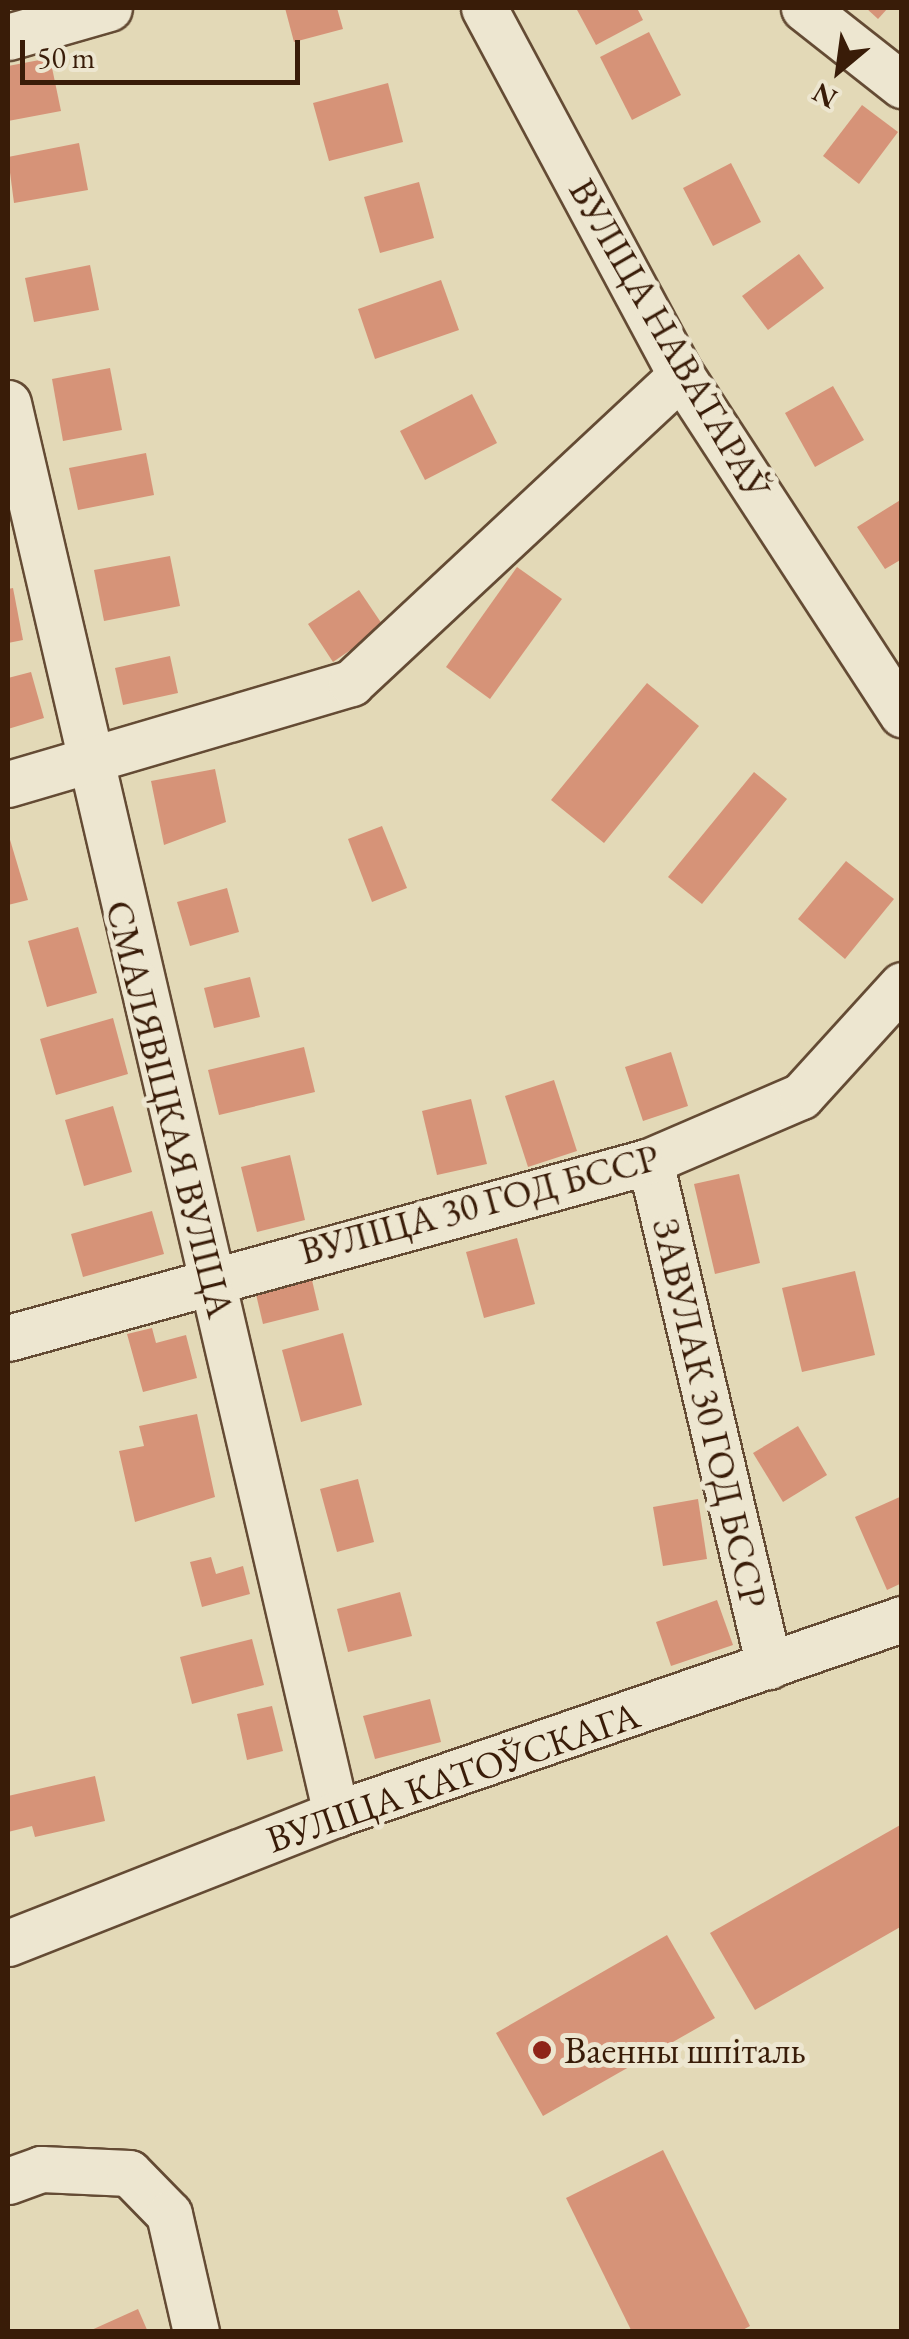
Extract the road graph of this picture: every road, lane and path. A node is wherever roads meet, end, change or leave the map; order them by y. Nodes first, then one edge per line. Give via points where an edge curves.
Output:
1 (109, 8) edge
2 (484, 8) edge
3 (804, 8) edge
4 (8, 37) edge
5 (902, 85) edge
6 (681, 375) junction
7 (8, 404) edge
8 (902, 714) edge
9 (87, 762) junction
10 (8, 784) edge
11 (902, 985) edge
12 (650, 1160) junction
13 (211, 1277) junction
14 (8, 1338) edge
15 (902, 1619) edge
16 (770, 1666) junction
17 (336, 1814) junction
18 (8, 1943) edge
19 (8, 2182) edge
20 (196, 2332) edge

1 - 4 street
2 - 6 street, ВУЛІЦА НАВАТАРАЎ
3 - 5 street
6 - 8 street, ВУЛІЦА НАВАТАРАЎ
6 - 9 street via 351,683
7 - 9 street, СМАЛЯВІЦКАЯ ВУЛІЦА
9 - 10 street
9 - 13 street, СМАЛЯВІЦКАЯ ВУЛІЦА
11 - 12 street, ВУЛІЦА 30 ГОД БССР via 802,1096
12 - 13 street, ВУЛІЦА 30 ГОД БССР
12 - 16 street, ЗАВУЛАК 30 ГОД БССР
13 - 14 street, ВУЛІЦА 30 ГОД БССР
13 - 17 street, СМАЛЯВІЦКАЯ ВУЛІЦА
15 - 16 street, ВУЛІЦА КАТОЎСКАГА
16 - 17 street, ВУЛІЦА КАТОЎСКАГА
17 - 18 street, ВУЛІЦА КАТОЎСКАГА
19 - 20 street via 41,2169 129,2173 169,2214

